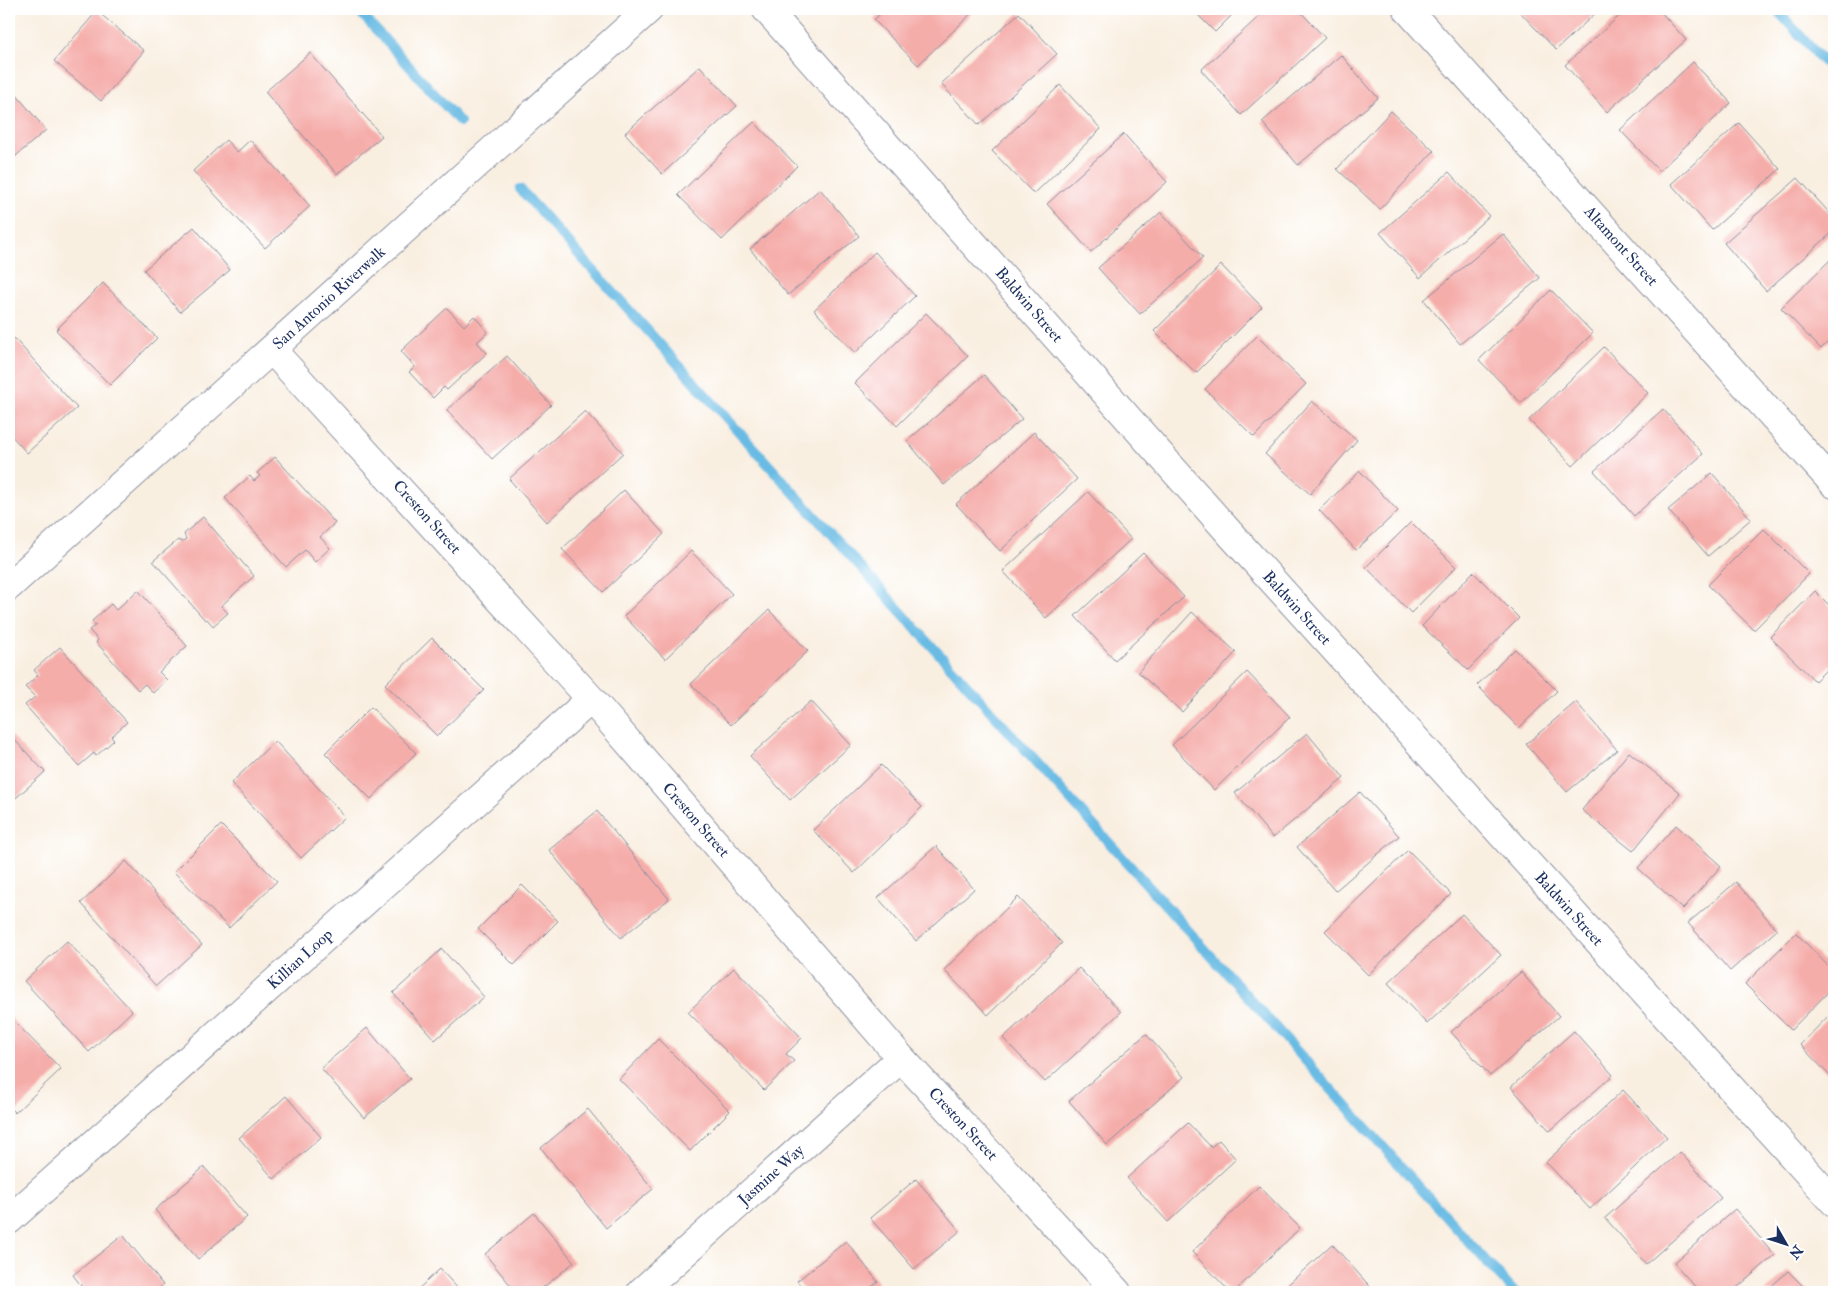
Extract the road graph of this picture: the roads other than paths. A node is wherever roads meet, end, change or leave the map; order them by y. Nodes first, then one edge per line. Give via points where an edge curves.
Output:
1 (649, 9) edge
2 (766, 9) edge
3 (1408, 9) edge
4 (272, 350) junction
5 (1834, 484) edge
6 (9, 586) edge
7 (591, 699) junction
8 (902, 1058) junction
9 (1834, 1202) edge
10 (9, 1220) edge
11 (641, 1292) edge
12 (1117, 1292) edge

1 - 4 street, San Antonio Riverwalk
2 - 9 street, Baldwin Street via 1234,538
3 - 5 street, Altamont Street
4 - 6 street, San Antonio Riverwalk
4 - 7 street, Creston Street
7 - 8 street, Creston Street
7 - 10 street, Killian Loop
8 - 11 street, Jasmine Way
8 - 12 street, Creston Street

